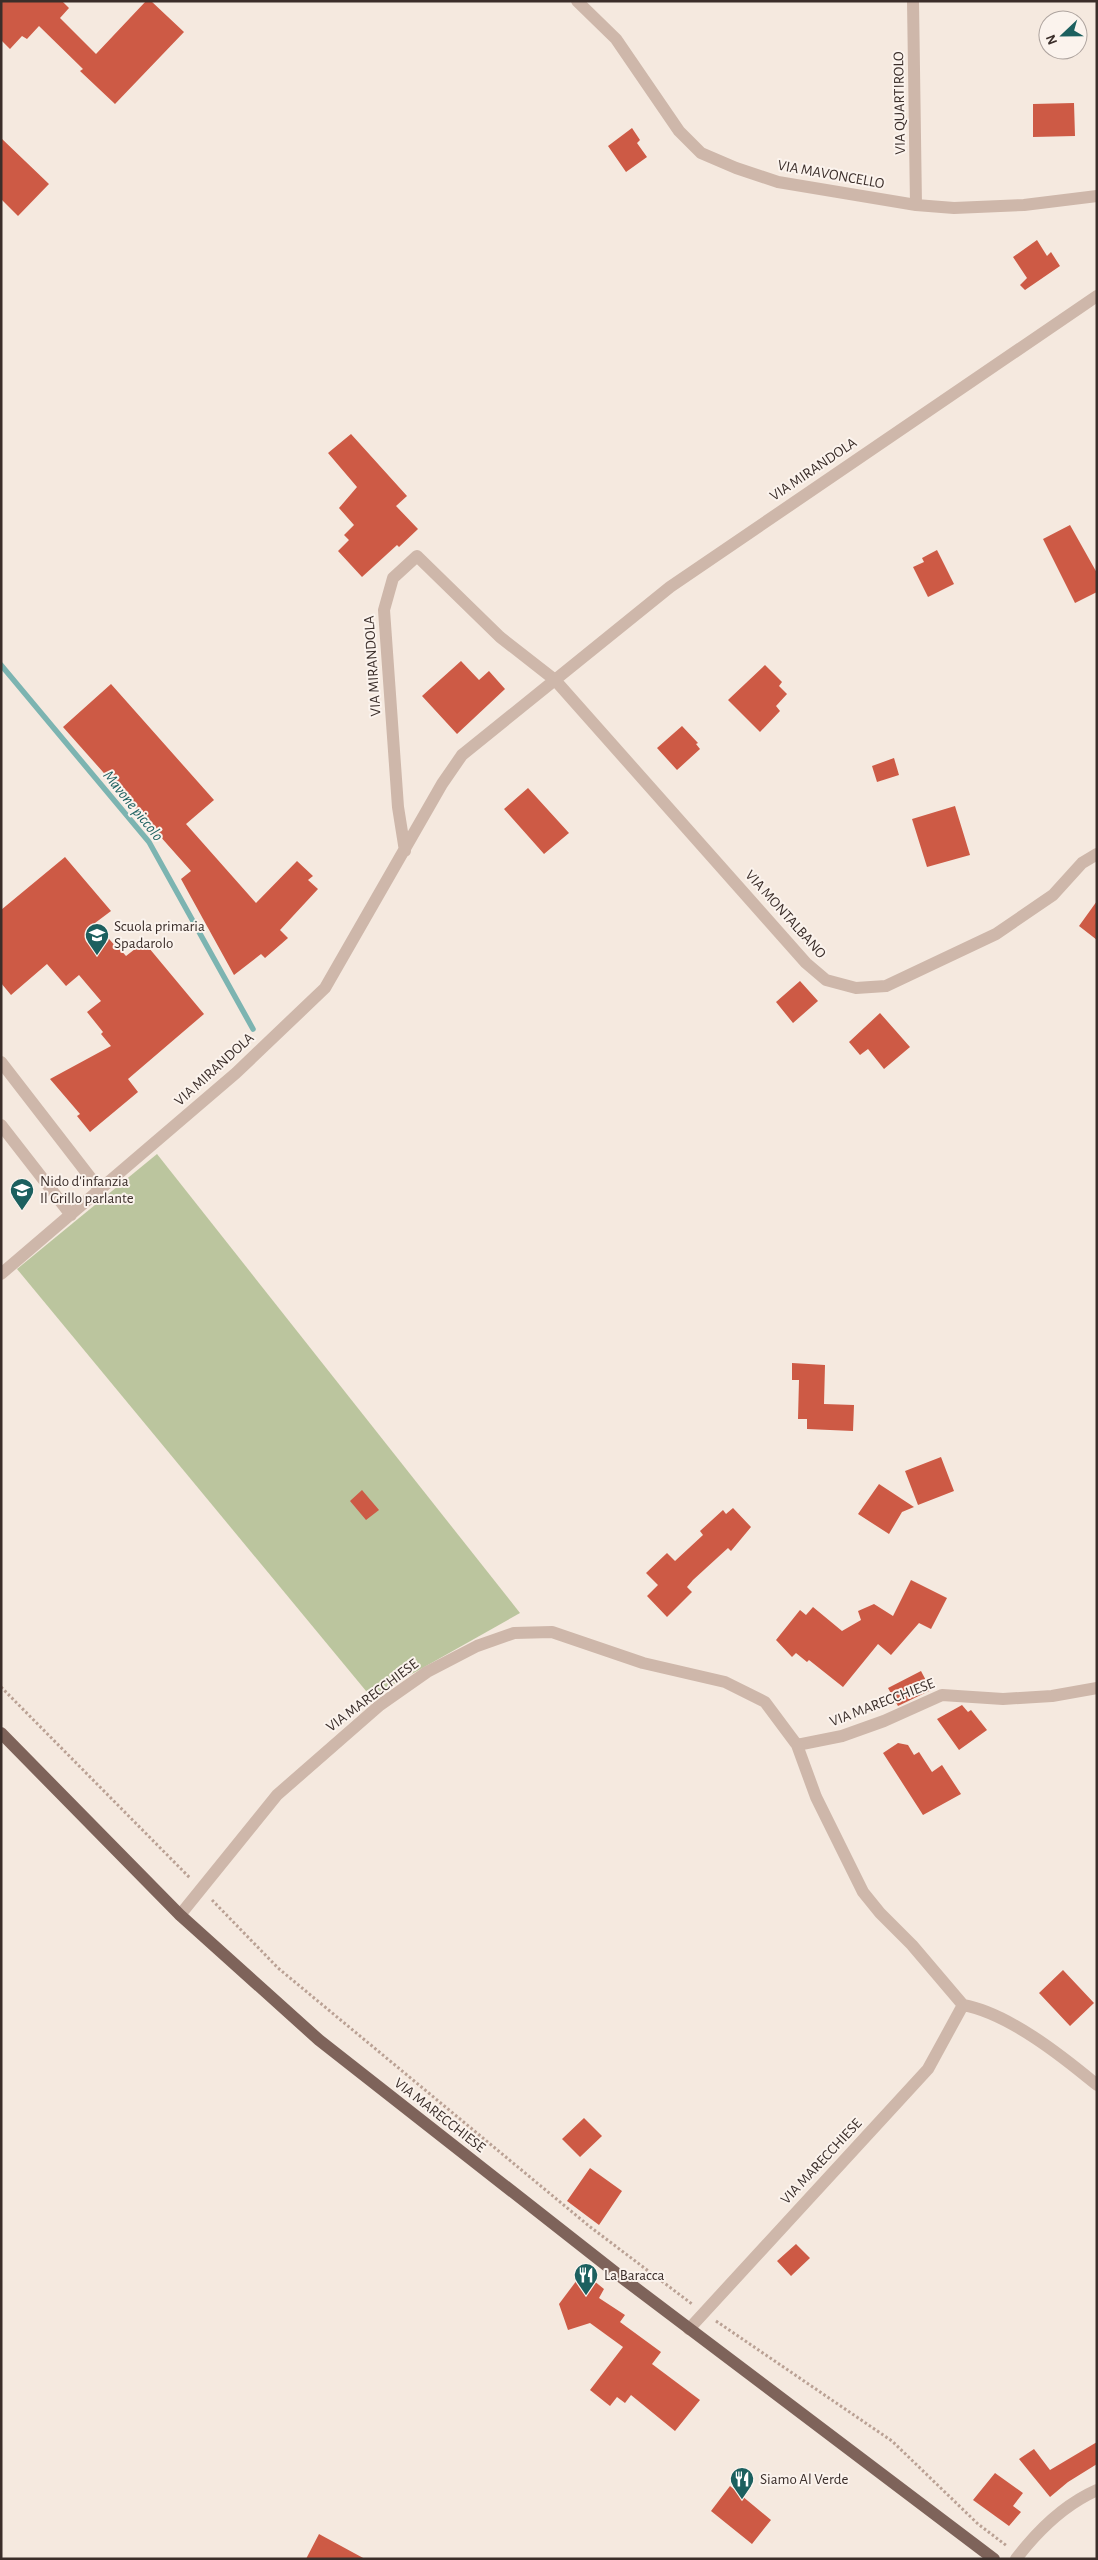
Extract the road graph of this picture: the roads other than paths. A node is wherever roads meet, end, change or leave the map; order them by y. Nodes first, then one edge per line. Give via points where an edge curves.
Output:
1 (577, 1) edge
2 (914, 1) edge
3 (1097, 196) edge
4 (916, 204) junction
5 (1097, 296) edge
6 (555, 680) junction
7 (405, 851) junction
8 (1097, 854) edge
9 (1, 1062) edge
10 (1, 1125) edge
11 (100, 1190) junction
12 (71, 1215) junction
13 (1, 1274) edge
14 (1097, 1688) edge
15 (1, 1733) edge
16 (797, 1745) junction
17 (180, 1915) junction
18 (963, 2005) junction
19 (1097, 2085) edge
20 (689, 2328) junction
21 (1097, 2490) edge
22 (994, 2559) edge
23 (1016, 2559) edge

1 - 4 street, VIA MAVONCELLO via 616,39 679,132 700,153 778,182
2 - 4 street, VIA QUARTIROLO
3 - 4 street, VIA MAVONCELLO via 1024,205 954,208
5 - 6 street, VIA MIRANDOLA via 670,587
6 - 7 street, VIA MIRANDOLA via 462,756 442,784
6 - 7 street, VIA MIRANDOLA via 500,636 417,556 394,578 384,610 398,807
6 - 8 street, VIA MONTALBANO via 806,963 826,980 856,988 886,986 996,934 1053,895 1082,863
7 - 11 street, VIA MIRANDOLA via 325,988 236,1073
9 - 11 street
10 - 12 street
11 - 12 street, VIA MIRANDOLA
12 - 13 street, VIA MIRANDOLA
14 - 16 street, VIA MARECCHIESE via 1052,1696 1003,1699 942,1695 842,1736
15 - 17 main road, VIA MARECCHIESE
16 - 17 street, VIA MARECCHIESE via 765,1702 725,1682 642,1663 552,1632 514,1633 477,1646 427,1672 341,1736 277,1795
16 - 18 street, VIA MARECCHIESE via 816,1797 863,1892
17 - 20 main road, VIA MARECCHIESE via 319,2040
18 - 19 street via 982,2008 1041,2042
18 - 20 street, VIA MARECCHIESE via 928,2068
20 - 22 main road, VIA MARECCHIESE
21 - 23 street via 1055,2515

